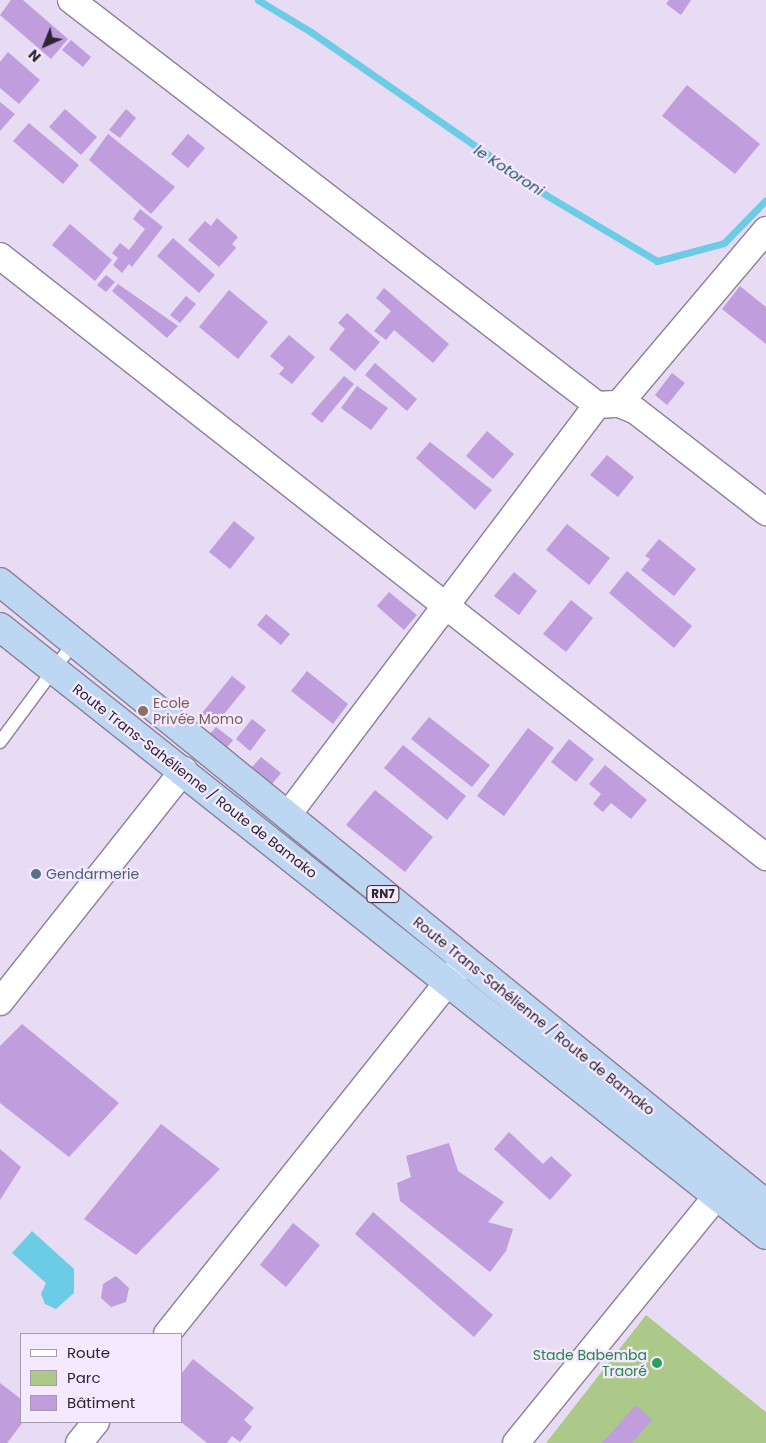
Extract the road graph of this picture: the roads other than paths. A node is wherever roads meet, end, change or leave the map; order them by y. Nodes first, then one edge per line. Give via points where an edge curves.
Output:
1 (71, 0) edge
2 (766, 230) edge
3 (0, 256) edge
4 (608, 405) junction
5 (766, 512) edge
6 (0, 582) edge
7 (445, 610) junction
8 (0, 627) edge
9 (75, 641) junction
10 (53, 670) junction
11 (0, 742) edge
12 (184, 770) junction
13 (287, 816) junction
14 (766, 857) edge
15 (458, 971) junction
16 (0, 1002) edge
17 (725, 1186) junction
18 (766, 1204) edge
19 (766, 1235) edge
20 (168, 1333) edge
21 (95, 1423) edge
22 (79, 1443) edge
23 (516, 1443) edge

1 - 4 street
2 - 4 street
3 - 7 street
4 - 5 street via 636,411
4 - 7 street
6 - 9 highway, Route Trans-Sahélienne / Route de Bamako / RN7
7 - 13 street
7 - 14 street
8 - 10 highway, Route Trans-Sahélienne / Route de Bamako / RN7
9 - 10 lane
9 - 13 highway, Route Trans-Sahélienne / Route de Bamako / RN7
10 - 11 lane
10 - 12 highway, Route Trans-Sahélienne / Route de Bamako / RN7
12 - 15 highway, Route Trans-Sahélienne / Route de Bamako / RN7
12 - 16 street
13 - 15 highway, Route Trans-Sahélienne / Route de Bamako / RN7
15 - 17 highway, Route Trans-Sahélienne / Route de Bamako / RN7
15 - 20 street
17 - 18 highway, Route Trans-Sahélienne / Route de Bamako / RN7
17 - 19 highway, Route Trans-Sahélienne / Route de Bamako / RN7
17 - 23 street
21 - 22 street

